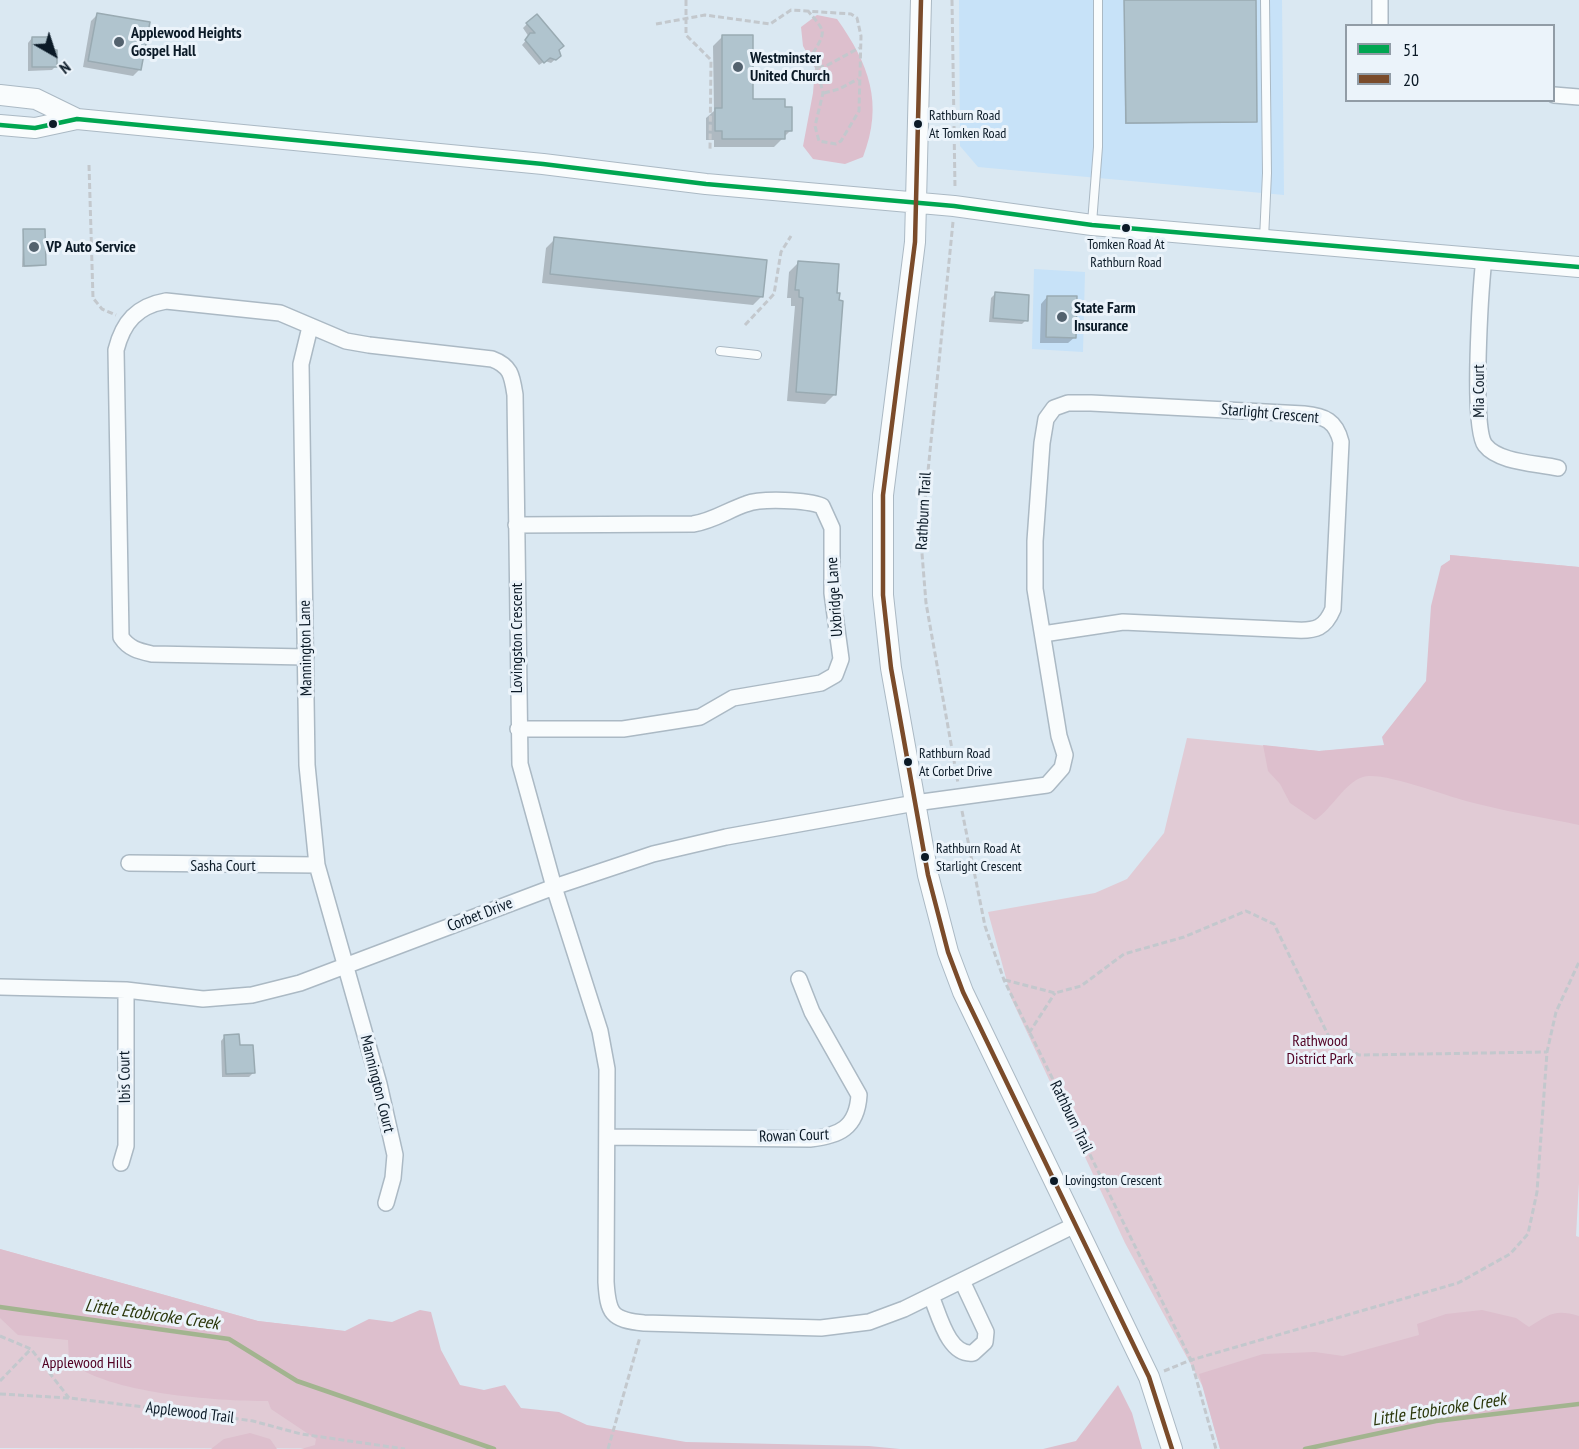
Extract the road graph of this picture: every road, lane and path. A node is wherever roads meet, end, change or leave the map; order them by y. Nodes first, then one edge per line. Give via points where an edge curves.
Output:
1 (686, 0) edge
2 (921, 0) edge
3 (951, 0) edge
4 (1098, 0) edge
5 (1265, 0) edge
6 (1380, 0) edge
7 (808, 11) junction
8 (686, 18) junction
9 (656, 24) dead end
10 (1380, 24) edge
11 (860, 48) junction
12 (818, 67) junction
13 (858, 79) junction
14 (823, 93) junction
15 (0, 95) edge
16 (1555, 95) edge
17 (1579, 97) edge
18 (77, 119) junction
19 (0, 125) edge
20 (710, 151) dead end
21 (89, 165) dead end
22 (957, 166) dead end
23 (917, 203) junction
24 (1092, 225) junction
25 (792, 236) dead end
26 (1264, 240) junction
27 (951, 244) dead end
28 (1484, 258) junction
29 (1579, 267) edge
30 (129, 320) junction
31 (745, 325) dead end
32 (310, 327) junction
33 (720, 351) dead end
34 (757, 355) dead end
35 (1558, 468) dead end
36 (516, 525) junction
37 (1043, 634) junction
38 (306, 657) junction
39 (518, 729) junction
40 (957, 777) dead end
41 (915, 803) junction
42 (961, 804) junction
43 (129, 863) dead end
44 (317, 865) junction
45 (554, 887) junction
46 (1579, 962) edge
47 (344, 966) junction
48 (799, 979) dead end
49 (1004, 980) junction
50 (0, 987) edge
51 (126, 990) junction
52 (1055, 993) junction
53 (1029, 1033) junction
54 (1547, 1052) junction
55 (608, 1137) junction
56 (121, 1163) dead end
57 (386, 1203) dead end
58 (1075, 1225) junction
59 (962, 1281) junction
60 (931, 1296) junction
61 (644, 1323) junction
62 (0, 1336) edge
63 (31, 1349) junction
64 (1191, 1360) junction
65 (1149, 1377) junction
66 (0, 1381) edge
67 (0, 1394) edge
68 (69, 1398) junction
69 (405, 1449) edge
70 (608, 1449) edge
71 (1172, 1449) edge
72 (1216, 1449) edge

1 - 8 path
2 - 23 street
3 - 22 path via 953,148
4 - 24 lane via 1097,159
5 - 26 lane
6 - 10 street
7 - 8 path via 790,10 770,24 705,15
7 - 11 path via 851,14 857,18
7 - 12 path via 824,36 813,53
8 - 9 path
8 - 20 path via 686,35 711,60
11 - 12 path
11 - 13 path
12 - 14 path
13 - 14 path
13 - 14 path via 859,111 836,144 819,141 815,126
15 - 18 street via 36,99
16 - 17 street
18 - 19 street via 35,128
18 - 23 street
21 - 30 path via 93,298 102,309
23 - 24 street
23 - 41 street via 883,495 881,558 891,668
24 - 26 street
25 - 31 path via 781,252 774,294
26 - 28 street
27 - 40 path, Rathburn Trail via 921,541 926,603
28 - 29 street
28 - 35 street, Mia Court via 1478,422 1484,444 1499,456
30 - 32 street, Lovingston Crescent via 151,304 166,301 280,313
30 - 38 street via 116,350 121,637 126,645 152,654
32 - 36 street, Lovingston Crescent via 346,341 504,363 512,372 515,395
32 - 38 street, Mannington Lane via 301,364
33 - 34 lane
36 - 39 street, Lovingston Crescent
36 - 39 street, Uxbridge Lane via 693,524 708,522 751,502 811,501 822,506 832,528 832,593 840,659 835,675 821,683 733,698 700,717 623,729
37 - 37 street, Starlight Crescent via 1035,589 1035,541 1044,427 1054,408 1068,403 1091,403 1304,414 1322,416 1338,430 1341,442 1333,609 1321,628 1123,622
37 - 42 street, Starlight Crescent via 1065,755 1062,768 1047,785
38 - 44 street, Mannington Lane via 307,765
39 - 45 street, Lovingston Crescent via 520,764
41 - 42 street, Corbet Drive
41 - 45 street, Corbet Drive via 726,837 653,855
41 - 58 street via 928,875 955,972
42 - 49 path, Rathburn Trail via 985,926
43 - 44 street, Sasha Court
44 - 47 street, Mannington Lane
45 - 47 street, Corbet Drive
45 - 55 street, Lovingston Crescent via 600,1031 607,1069
46 - 54 path via 1556,1012
47 - 51 street, Corbet Drive via 252,995 203,999
47 - 57 street, Mannington Court via 379,1084 395,1155
48 - 55 street, Rowan Court via 812,1012 859,1095 858,1110 851,1123 834,1137 810,1139
49 - 52 path
49 - 53 path, Rathburn Trail
50 - 51 street, Corbet Drive
51 - 56 street, Ibis Court via 126,1146
52 - 53 path
52 - 54 path via 1081,986 1124,954 1184,937 1246,911 1274,924 1331,1041 1343,1049 1359,1055
53 - 64 path, Rathburn Trail
54 - 64 path via 1538,1192 1527,1234 1510,1254 1458,1283
55 - 61 street, Lovingston Crescent via 608,1305 614,1316 624,1322
58 - 59 street, Lovingston Crescent
58 - 65 street
59 - 60 street, Lovingston Crescent
59 - 60 street via 986,1332 985,1342 973,1353 954,1346
60 - 61 street, Lovingston Crescent via 887,1316 837,1327
61 - 70 path
62 - 63 path
63 - 66 path
63 - 68 path
64 - 65 path
64 - 72 path, Rathburn Trail
65 - 71 street
67 - 68 path, Applewood Trail
68 - 69 path, Applewood Trail via 211,1414 338,1441

